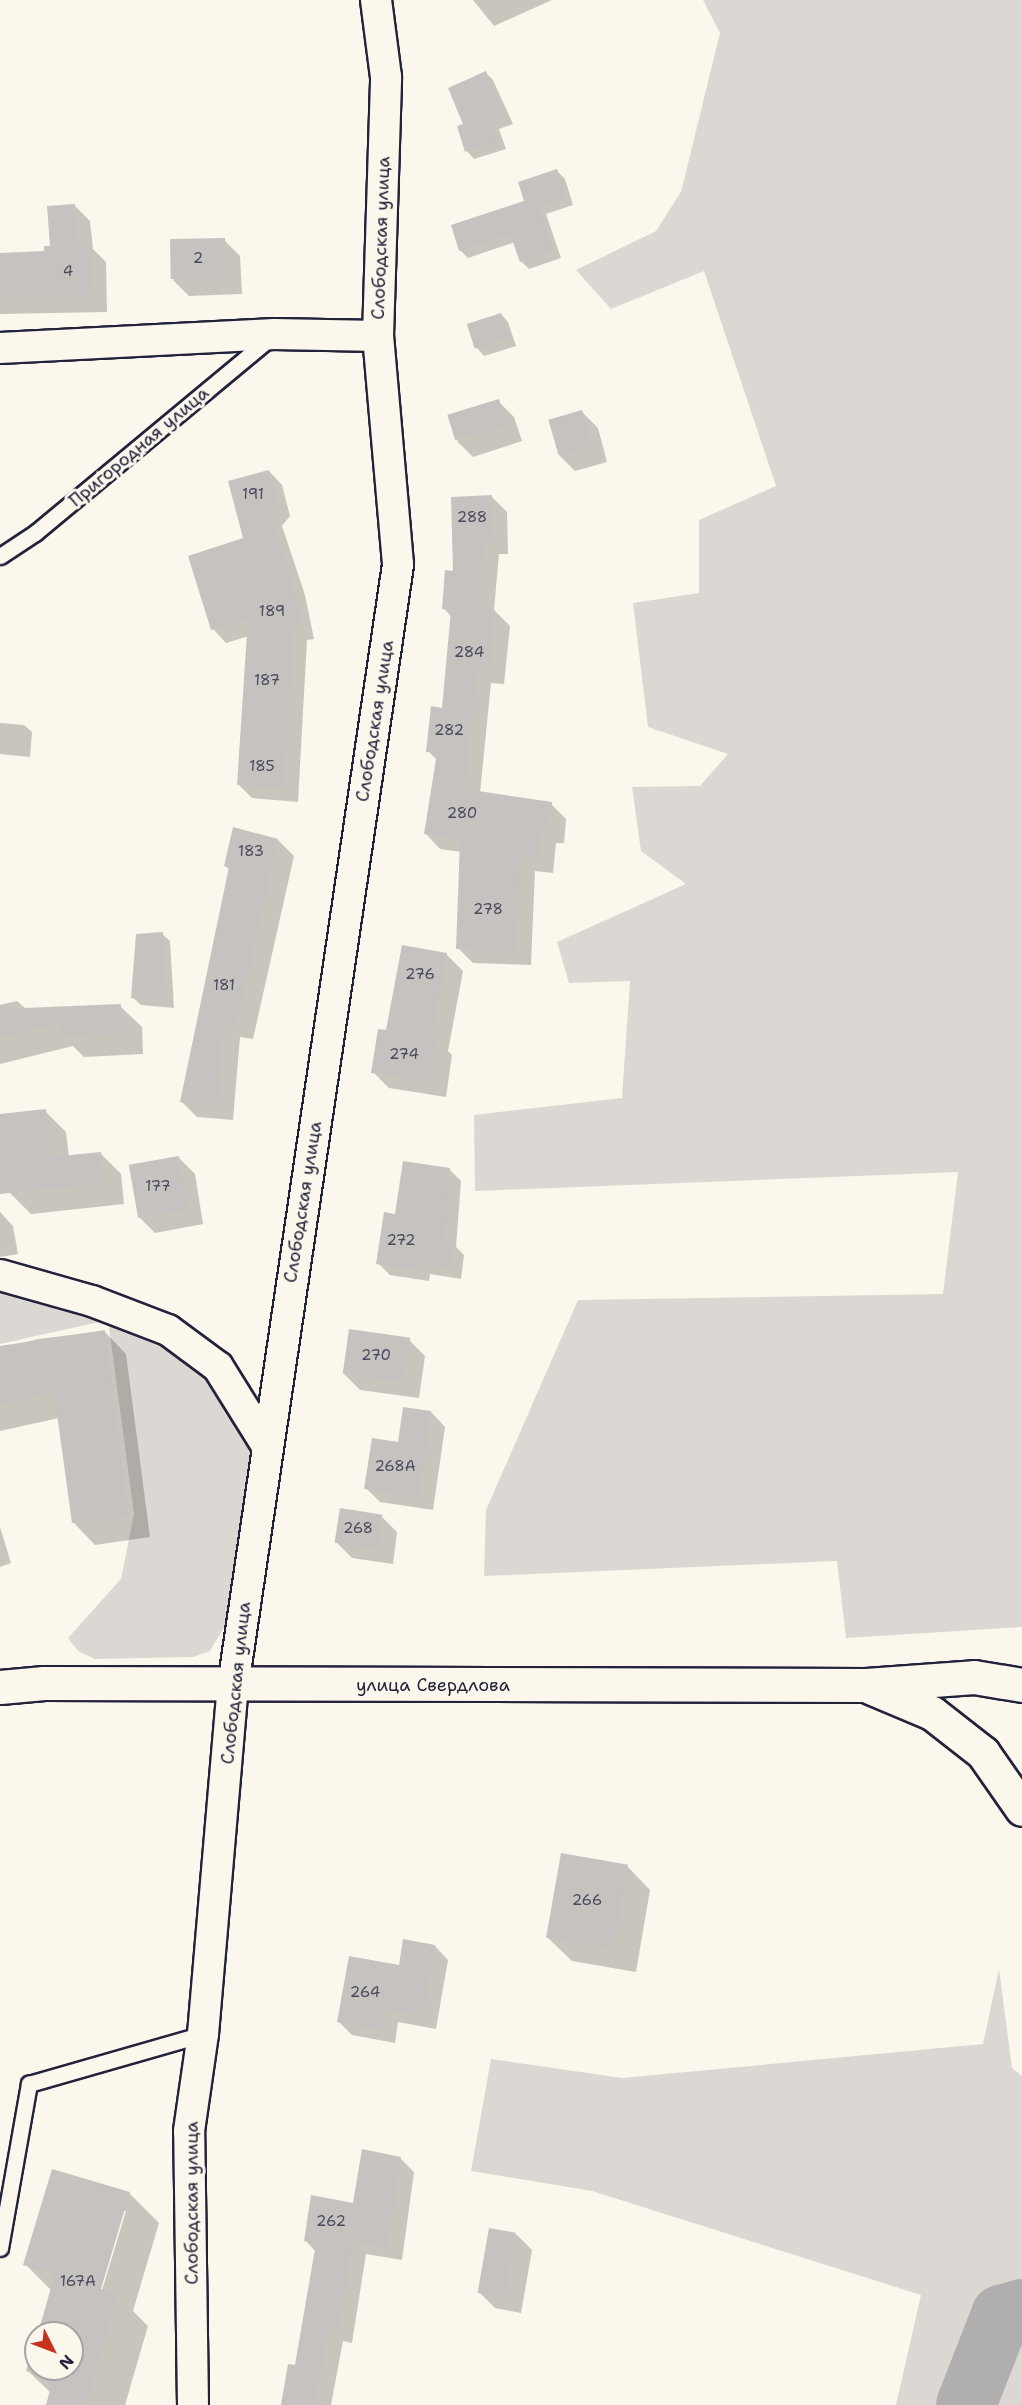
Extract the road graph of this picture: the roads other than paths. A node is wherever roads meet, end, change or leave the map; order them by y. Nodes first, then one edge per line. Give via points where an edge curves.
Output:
1 (376, 0) edge
2 (275, 334) junction
3 (378, 336) junction
4 (0, 348) edge
5 (0, 556) edge
6 (0, 1275) edge
7 (266, 1444) junction
8 (1022, 1684) edge
9 (866, 1685) junction
10 (233, 1686) junction
11 (0, 1687) edge
12 (1022, 1809) edge
13 (203, 2034) junction
14 (0, 2248) edge
15 (193, 2405) edge

1 - 3 street, Слободская улица via 386,77
2 - 3 street
2 - 4 street
2 - 5 lane, Пригородная улица via 35,533
3 - 7 street, Слободская улица via 398,564
6 - 7 street via 92,1301 168,1330 218,1367
7 - 10 street, Слободская улица
8 - 9 main road, улица Свердлова via 974,1677
9 - 10 main road, улица Свердлова
9 - 12 main road, улица Свердлова via 932,1713 974,1746
10 - 11 main road, улица Свердлова via 44,1683
10 - 13 street, Слободская улица
13 - 14 lane via 29,2085
13 - 15 street, Слободская улица via 189,2131

